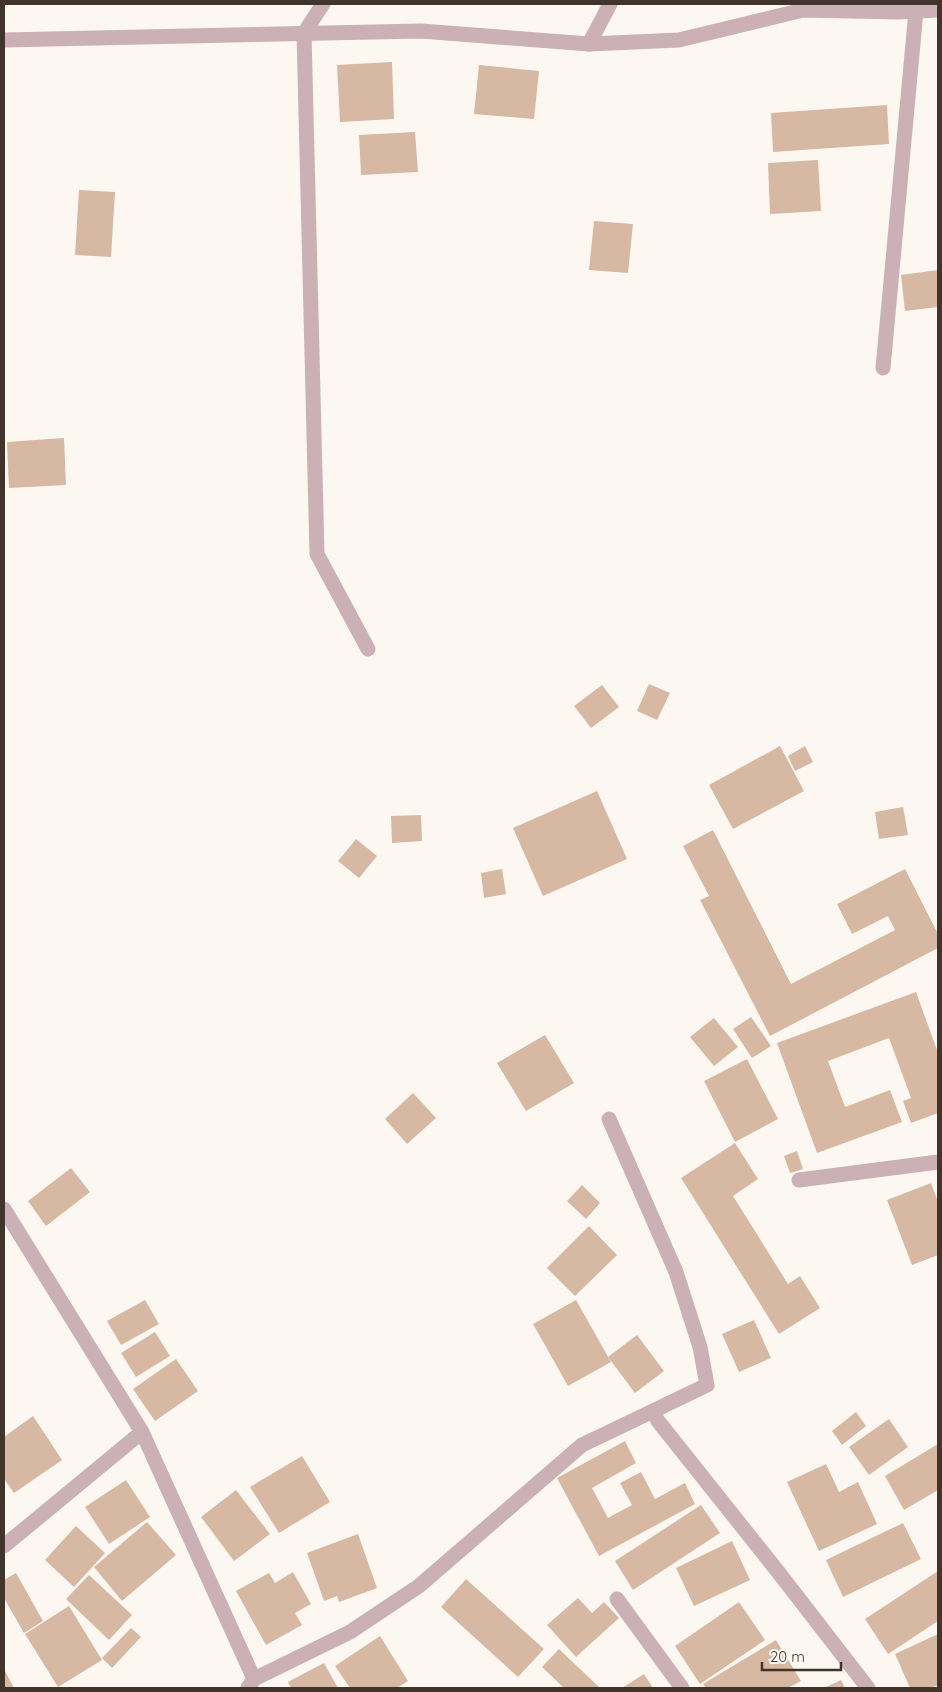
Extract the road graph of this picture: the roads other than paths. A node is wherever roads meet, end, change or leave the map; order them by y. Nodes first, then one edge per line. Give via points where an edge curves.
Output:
1 (323, 4) edge
2 (610, 4) edge
3 (918, 7) edge
4 (938, 10) edge
5 (304, 33) junction
6 (4, 40) edge
7 (590, 44) junction
8 (883, 368) dead end
9 (368, 649) dead end
10 (609, 1119) dead end
11 (938, 1162) edge
12 (799, 1180) dead end
13 (4, 1209) edge
14 (653, 1411) junction
15 (142, 1432) junction
16 (4, 1546) edge
17 (617, 1599) dead end
18 (251, 1683) edge
19 (682, 1688) edge
20 (868, 1688) edge

1 - 5 street
2 - 7 street
3 - 4 street
3 - 7 street via 803,10 679,40
3 - 8 street
5 - 6 street
5 - 7 street via 421,31
5 - 9 street via 317,554
10 - 14 street via 676,1272 700,1347 707,1385
11 - 12 street
13 - 15 street
14 - 18 street via 582,1445 419,1586 350,1632
14 - 20 street
15 - 16 street
15 - 18 street
17 - 19 street

